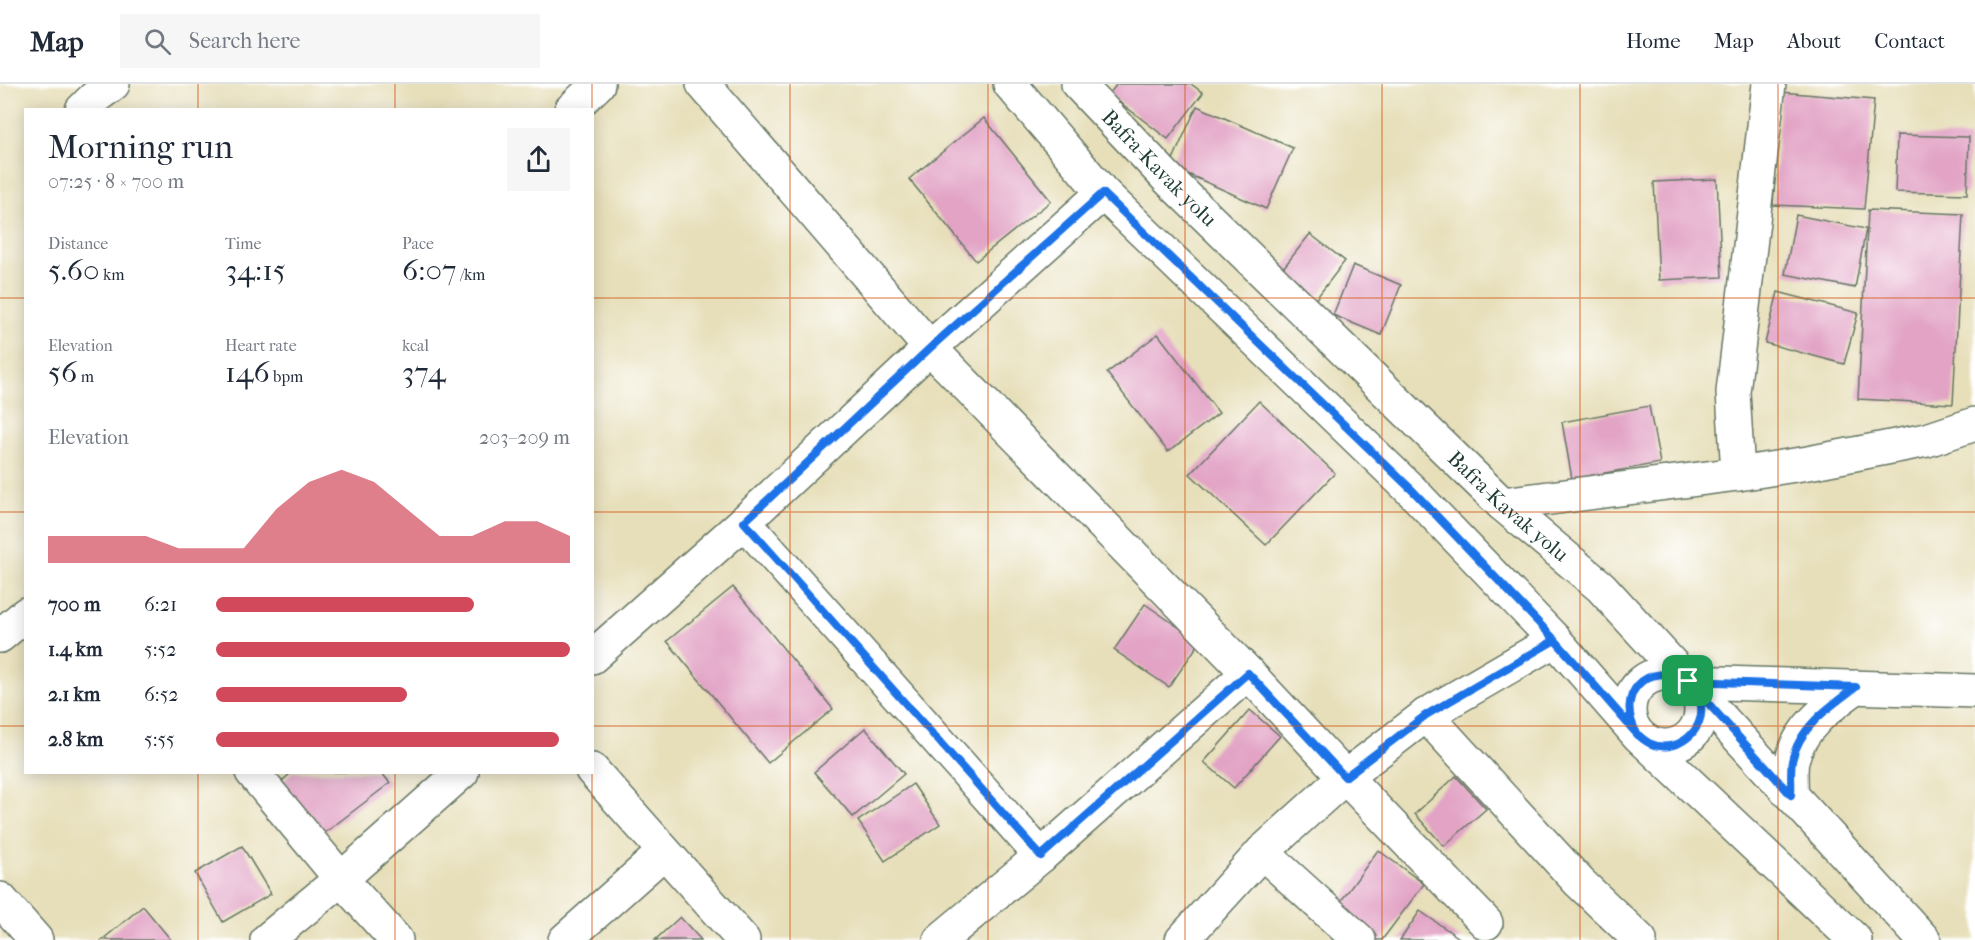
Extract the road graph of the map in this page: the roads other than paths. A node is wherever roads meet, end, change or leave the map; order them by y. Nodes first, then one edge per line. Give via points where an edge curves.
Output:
1 (113, 84) edge
2 (598, 84) edge
3 (703, 84) edge
4 (1010, 84) edge
5 (1078, 84) edge
6 (1769, 84) edge
7 (84, 108) edge
8 (573, 108) edge
9 (1103, 193) junction
10 (930, 348) junction
11 (1975, 424) edge
12 (1738, 474) junction
13 (1502, 504) junction
14 (744, 522) junction
15 (24, 616) edge
16 (0, 636) edge
17 (1555, 640) junction
18 (594, 655) edge
19 (1248, 673) junction
20 (1688, 681) junction
21 (1856, 687) junction
22 (1975, 691) edge
23 (1426, 715) junction
24 (1638, 735) junction
25 (594, 772) edge
26 (254, 774) edge
27 (460, 774) edge
28 (1345, 777) junction
29 (1791, 795) junction
30 (664, 852) junction
31 (1263, 852) junction
32 (1041, 856) junction
33 (341, 879) junction
34 (0, 898) edge
35 (1486, 922) dead end
36 (36, 940) edge
37 (267, 940) edge
38 (396, 940) edge
39 (566, 940) edge
40 (743, 940) edge
41 (940, 940) edge
42 (1182, 940) edge
43 (1359, 940) edge
44 (1640, 940) edge
45 (1856, 940) edge
46 (1924, 940) edge

1 - 7 street
2 - 8 street
3 - 10 street
4 - 9 street
5 - 13 street, Bafra-Kavak yolu via 1169,180
6 - 12 street via 1733,392
9 - 10 street
9 - 17 street via 1413,491
10 - 14 street
10 - 19 street
11 - 12 street via 1927,440
12 - 13 street
13 - 20 street, Bafra-Kavak yolu via 1601,587
14 - 18 street
14 - 32 street
15 - 16 street
17 - 23 street
17 - 24 street
19 - 28 street
19 - 32 street
20 - 21 street
20 - 24 street via 1666,673 1654,675 1634,690 1629,713
20 - 24 street via 1701,702 1699,725 1692,734 1672,746 1660,746
20 - 29 street, Bafra-Kavak yolu
21 - 22 street
21 - 29 street via 1823,711 1804,733 1792,761
23 - 28 street
23 - 44 street via 1579,882
24 - 45 street
25 - 30 street
26 - 33 street
27 - 33 street
28 - 31 street
28 - 35 street
29 - 46 street, Bafra-Kavak yolu
30 - 39 street
30 - 40 street
31 - 42 street
31 - 43 street
32 - 41 street
33 - 37 street
33 - 38 street
34 - 36 street

